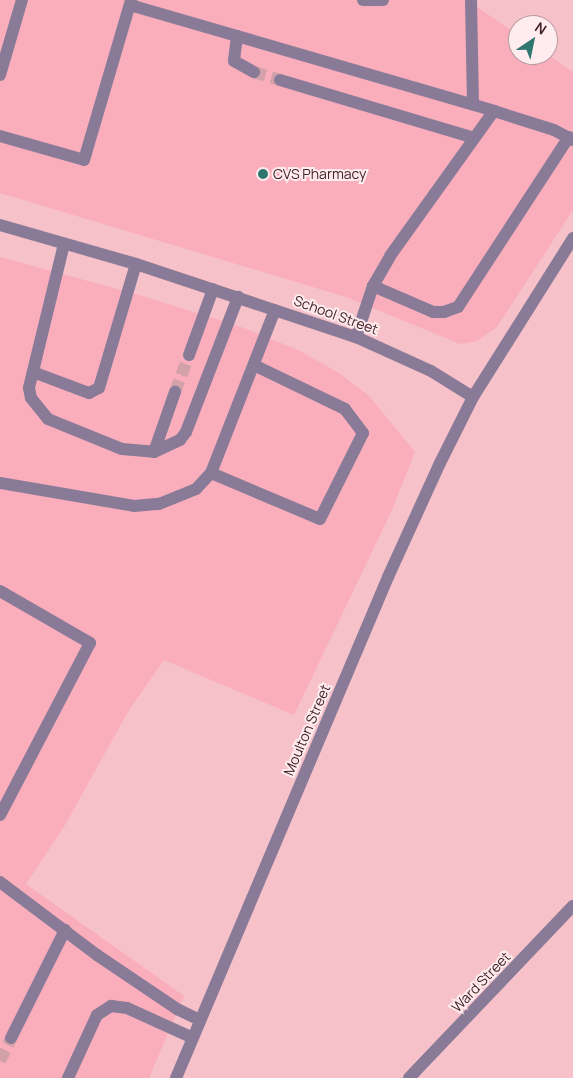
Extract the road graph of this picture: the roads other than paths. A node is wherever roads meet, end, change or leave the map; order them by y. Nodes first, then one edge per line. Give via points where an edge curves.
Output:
1 (22, 0) edge
2 (363, 0) edge
3 (383, 0) edge
4 (471, 0) edge
5 (130, 2) edge
6 (237, 36) junction
7 (254, 72) tunnel mouth
8 (0, 75) edge
9 (280, 80) tunnel mouth
10 (473, 104) junction
11 (494, 110) junction
12 (0, 136) edge
13 (474, 138) junction
14 (571, 138) edge
15 (0, 225) edge
16 (573, 238) edge
17 (64, 244) junction
18 (136, 264) junction
19 (373, 286) junction
20 (213, 289) junction
21 (238, 297) junction
22 (275, 310) junction
23 (356, 337) junction
24 (189, 355) tunnel mouth
25 (254, 365) junction
26 (33, 372) junction
27 (175, 392) tunnel mouth
28 (473, 397) junction
29 (154, 452) junction
30 (211, 473) junction
31 (0, 483) edge
32 (0, 591) edge
33 (0, 815) edge
34 (0, 882) edge
35 (573, 906) edge
36 (64, 930) junction
37 (200, 1020) junction
38 (11, 1038) tunnel mouth
39 (193, 1038) junction
40 (68, 1078) edge
41 (176, 1078) edge
42 (410, 1078) edge

1 - 8 street
2 - 3 street
4 - 10 street
5 - 6 street
5 - 12 street via 84,160
6 - 7 street via 234,61
6 - 10 street
9 - 13 street
10 - 11 street
11 - 13 street
11 - 14 street
13 - 19 street via 390,256
14 - 19 street via 458,307 433,312
15 - 17 street, School Street
16 - 28 street
17 - 18 street, School Street
17 - 26 street
18 - 20 street, School Street
18 - 26 street via 99,388 89,393
19 - 23 street
20 - 21 street, School Street
20 - 24 street
21 - 22 street, School Street
21 - 29 street via 186,432 169,448
22 - 23 street, School Street
22 - 25 street
23 - 28 street, School Street via 431,371
25 - 30 street
25 - 30 street via 345,409 363,433 320,519
26 - 29 street via 29,388 31,398 48,419 122,449
27 - 29 street
28 - 37 street, Moulton Street via 388,577
30 - 31 street via 196,489 179,498 142,505
32 - 33 street via 90,643
34 - 36 street
35 - 42 street, Ward Street
36 - 37 street via 177,1009
36 - 38 street
37 - 39 street, Moulton Street
39 - 40 street via 127,1008 111,1006 97,1015
39 - 41 street, Moulton Street

